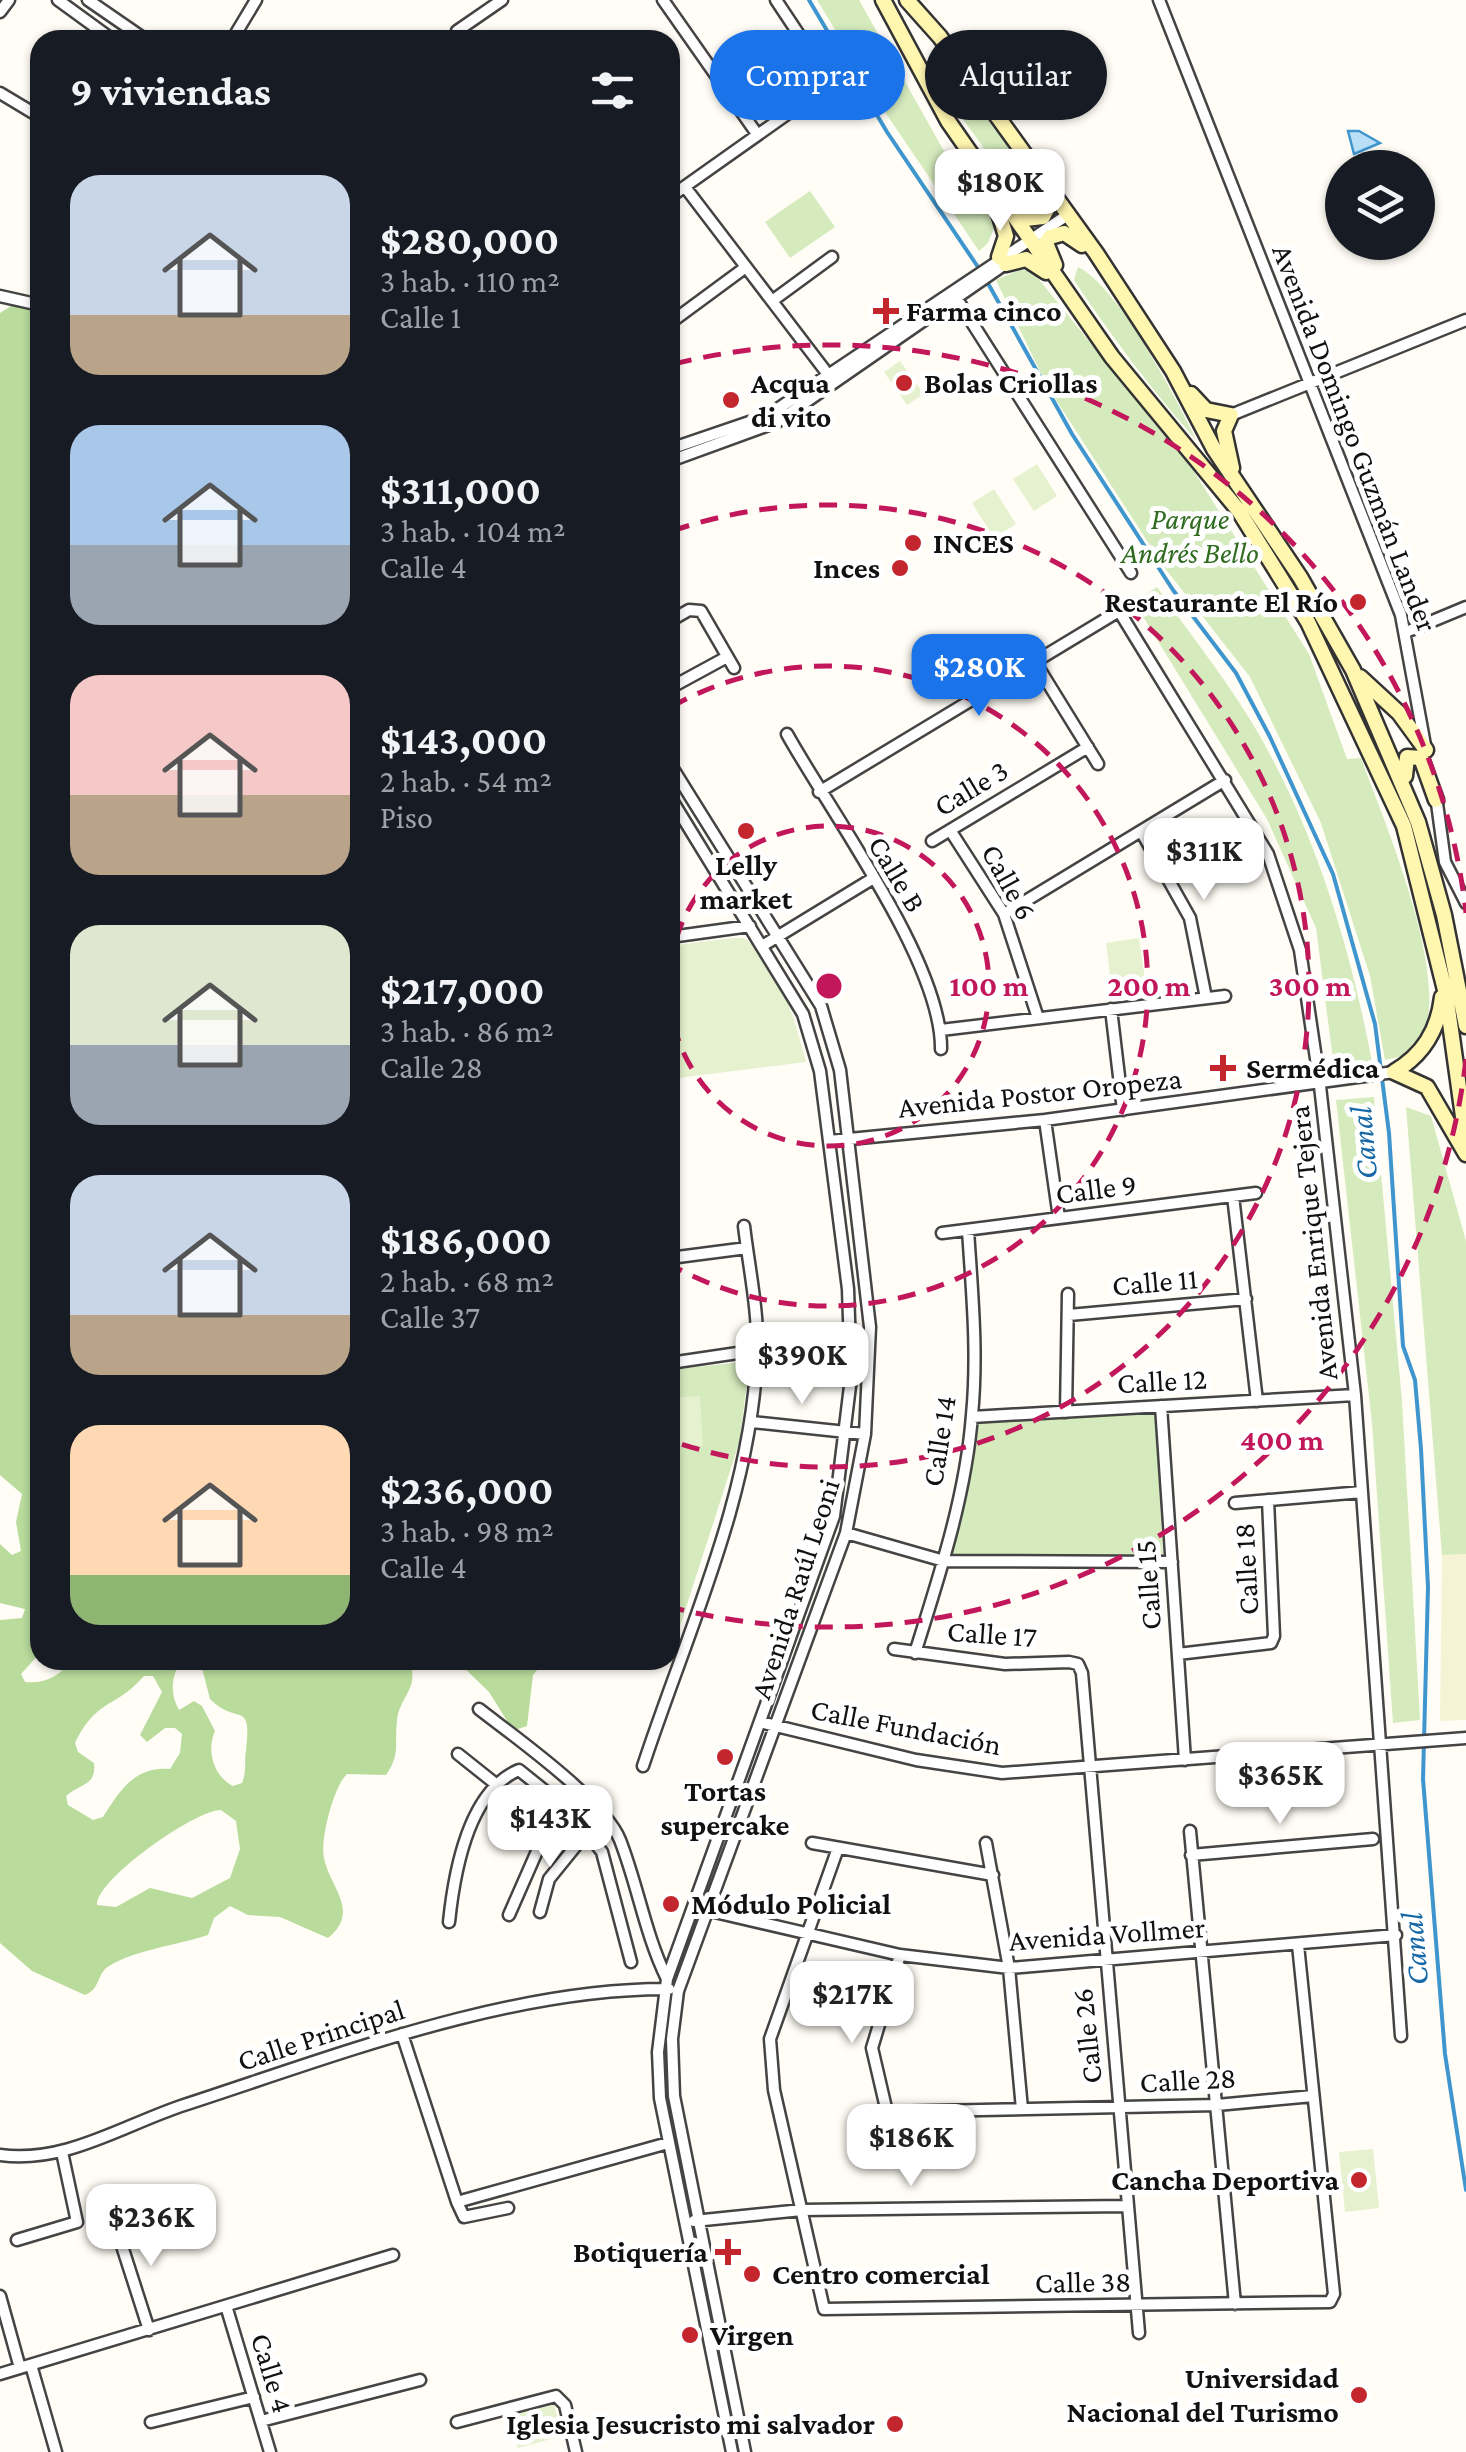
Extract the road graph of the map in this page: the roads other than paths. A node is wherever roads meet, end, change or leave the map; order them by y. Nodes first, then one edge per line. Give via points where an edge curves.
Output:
1 (9, 0) edge
2 (58, 0) edge
3 (88, 0) edge
4 (256, 0) edge
5 (502, 0) edge
6 (663, 0) edge
7 (776, 0) edge
8 (883, 0) edge
9 (1159, 0) edge
10 (910, 1) edge
11 (0, 12) edge
12 (99, 30) edge
13 (132, 30) edge
14 (238, 30) edge
15 (458, 30) edge
16 (0, 93) edge
17 (30, 111) edge
18 (757, 134) junction
19 (991, 184) junction
20 (1046, 184) junction
21 (685, 187) junction
22 (680, 191) edge
23 (1004, 204) junction
24 (1066, 216) junction
25 (1030, 241) junction
26 (832, 257) dead end
27 (998, 264) junction
28 (746, 267) junction
29 (1106, 272) junction
30 (961, 292) junction
31 (1069, 292) junction
32 (0, 296) edge
33 (772, 301) junction
34 (30, 303) edge
35 (680, 316) edge
36 (1466, 320) edge
37 (831, 379) junction
38 (1311, 382) junction
39 (1181, 386) junction
40 (1231, 415) junction
41 (680, 445) edge
42 (680, 457) edge
43 (1238, 483) junction
44 (1131, 573) dead end
45 (1466, 607) edge
46 (680, 615) edge
47 (1406, 632) junction
48 (727, 657) junction
49 (1034, 662) junction
50 (734, 668) dead end
51 (1353, 670) junction
52 (680, 683) edge
53 (786, 734) dead end
54 (1088, 747) junction
55 (1426, 750) junction
56 (1098, 764) dead end
57 (1225, 780) junction
58 (680, 782) edge
59 (1406, 787) junction
60 (820, 792) junction
61 (1436, 800) junction
62 (680, 813) edge
63 (950, 830) junction
64 (1141, 830) junction
65 (932, 841) dead end
66 (872, 880) junction
67 (1466, 903) edge
68 (1004, 914) junction
69 (750, 926) junction
70 (680, 936) edge
71 (778, 936) junction
72 (762, 946) junction
73 (1442, 972) junction
74 (1225, 996) dead end
75 (1206, 998) junction
76 (1111, 1009) junction
77 (1038, 1018) junction
78 (1466, 1026) edge
79 (941, 1030) junction
80 (941, 1049) dead end
81 (1394, 1072) junction
82 (1320, 1086) junction
83 (1122, 1110) junction
84 (1045, 1120) junction
85 (1466, 1138) edge
86 (846, 1139) junction
87 (829, 1142) junction
88 (1466, 1154) edge
89 (1256, 1193) dead end
90 (1233, 1196) junction
91 (1059, 1218) junction
92 (744, 1226) dead end
93 (968, 1230) junction
94 (942, 1234) dead end
95 (746, 1248) junction
96 (680, 1257) edge
97 (1068, 1294) dead end
98 (1246, 1298) junction
99 (1069, 1316) junction
100 (758, 1350) junction
101 (680, 1362) edge
102 (1355, 1395) junction
103 (1257, 1401) junction
104 (1161, 1406) junction
105 (1066, 1412) junction
106 (972, 1417) junction
107 (752, 1422) junction
108 (847, 1432) junction
109 (865, 1434) junction
110 (1362, 1492) junction
111 (1268, 1500) junction
112 (1235, 1503) dead end
113 (846, 1532) junction
114 (944, 1560) junction
115 (1172, 1562) junction
116 (894, 1648) dead end
117 (680, 1653) edge
118 (914, 1653) junction
119 (1178, 1654) junction
120 (668, 1670) edge
121 (674, 1670) edge
122 (1082, 1673) joint
123 (670, 1682) junction
124 (480, 1708) dead end
125 (760, 1722) junction
126 (777, 1727) junction
127 (1466, 1738) edge
128 (1379, 1745) junction
129 (458, 1754) dead end
130 (1185, 1760) junction
131 (643, 1766) dead end
132 (1087, 1766) junction
133 (498, 1785) junction
134 (570, 1811) junction
135 (600, 1816) junction
136 (587, 1831) junction
137 (1190, 1832) dead end
138 (1373, 1839) dead end
139 (812, 1843) dead end
140 (986, 1843) dead end
141 (838, 1848) junction
142 (1191, 1855) junction
143 (993, 1875) junction
144 (706, 1910) junction
145 (540, 1912) dead end
146 (509, 1915) dead end
147 (450, 1922) dead end
148 (804, 1936) junction
149 (1396, 1936) junction
150 (1298, 1945) junction
151 (1202, 1953) junction
152 (900, 1955) junction
153 (1104, 1961) junction
154 (631, 1962) dead end
155 (1010, 1968) junction
156 (670, 1986) junction
157 (402, 2034) junction
158 (1401, 2036) dead end
159 (1313, 2096) junction
160 (1217, 2105) junction
161 (1120, 2108) junction
162 (1022, 2109) junction
163 (884, 2112) junction
164 (893, 2138) dead end
165 (668, 2143) junction
166 (62, 2152) junction
167 (0, 2156) edge
168 (457, 2202) junction
169 (1127, 2206) junction
170 (508, 2208) dead end
171 (802, 2210) junction
172 (691, 2221) junction
173 (114, 2222) dead end
174 (17, 2240) dead end
175 (394, 2254) dead end
176 (0, 2296) edge
177 (1235, 2304) junction
178 (1136, 2306) junction
179 (227, 2308) junction
180 (150, 2330) junction
181 (1139, 2333) dead end
182 (26, 2366) junction
183 (0, 2374) edge
184 (420, 2380) dead end
185 (254, 2397) junction
186 (260, 2421) junction
187 (151, 2422) dead end
188 (457, 2422) dead end
189 (56, 2452) edge
190 (270, 2452) edge
191 (576, 2452) edge
192 (732, 2452) edge
193 (745, 2452) edge

1 - 11 street
2 - 12 street
3 - 13 street
4 - 14 street
5 - 15 street
6 - 18 street
7 - 18 street via 831,83
8 - 19 main road via 948,121
9 - 38 street, Avenida Domingo Guzmán Lander
10 - 20 main road
16 - 17 street
18 - 21 street
19 - 23 main road
19 - 27 main road via 1006,228
20 - 23 main road via 1051,202 1043,217 1025,219
20 - 24 main road
21 - 22 street
21 - 28 street
23 - 25 main road
24 - 25 street
24 - 29 main road
25 - 27 street
25 - 31 main road
26 - 33 street
27 - 30 street
27 - 31 main road via 1033,261
28 - 33 street
28 - 35 street
29 - 31 main road via 1070,235 1056,233 1046,243
29 - 39 main road
30 - 37 street
30 - 44 street
31 - 73 main road via 1286,582 1404,826
32 - 34 street
33 - 37 street
36 - 38 street
37 - 41 street via 766,416
37 - 42 street via 777,422
38 - 40 street
38 - 47 street, Avenida Domingo Guzmán Lander
39 - 40 main road via 1206,410
39 - 43 main road
40 - 43 main road via 1224,431
43 - 51 main road
45 - 47 street
46 - 48 street via 700,611
47 - 55 street, Avenida Domingo Guzmán Lander
48 - 50 street
48 - 52 street
49 - 54 street
49 - 57 street, Avenida Enrique Tejera via 1118,611
49 - 60 street
51 - 55 main road via 1392,705
51 - 59 main road
53 - 60 street, Calle B
54 - 56 street
54 - 63 street, Calle 3
55 - 61 street, Avenida Domingo Guzmán Lander
57 - 64 street
57 - 82 street, Avenida Enrique Tejera via 1268,854 1300,950
58 - 71 street, Avenida Raúl Leoni
59 - 61 main road via 1404,761 1417,756
59 - 78 main road via 1444,915
60 - 66 street, Calle B
61 - 67 street, Avenida Domingo Guzmán Lander via 1445,862
62 - 69 street, Avenida Raúl Leoni
63 - 65 street, Calle 3
63 - 68 street, Calle 6
64 - 68 street
64 - 75 street via 1190,918
66 - 71 street
66 - 79 street, Calle B via 922,965
68 - 77 street, Calle 6
69 - 70 street
69 - 72 street, Avenida Raúl Leoni
71 - 72 street
71 - 86 street, Avenida Raúl Leoni via 821,1006 840,1070
72 - 87 street, Avenida Raúl Leoni via 803,1014 820,1072
73 - 81 main road via 1435,1028 1413,1061
73 - 85 main road
74 - 75 street
75 - 76 street
76 - 77 street
76 - 83 street
77 - 79 street
79 - 80 street, Calle B
81 - 82 street, Avenida Postor Oropeza
81 - 88 main road via 1426,1087
82 - 83 street, Avenida Postor Oropeza
82 - 102 street, Avenida Enrique Tejera
83 - 84 street, Avenida Postor Oropeza
84 - 86 street, Avenida Postor Oropeza
84 - 91 street
86 - 87 street, Avenida Postor Oropeza
86 - 109 street, Avenida Raúl Leoni via 870,1326
87 - 108 street, Avenida Raúl Leoni via 848,1289
89 - 90 street, Calle 9
90 - 91 street, Calle 9
90 - 98 street
91 - 93 street, Calle 9
92 - 95 street
93 - 94 street, Calle 9
93 - 106 street, Calle 14
95 - 96 street
95 - 100 street
97 - 99 street
98 - 99 street, Calle 11
98 - 103 street
99 - 105 street
100 - 101 street
100 - 107 street
102 - 103 street, Calle 12
102 - 110 street, Avenida Enrique Tejera
103 - 104 street, Calle 12
104 - 105 street, Calle 12
104 - 115 street, Calle 15
105 - 106 street, Calle 12
106 - 114 street, Calle 14
107 - 108 street
107 - 117 street via 738,1484
108 - 109 street
108 - 125 street, Avenida Raúl Leoni via 834,1516
109 - 113 street, Avenida Raúl Leoni
110 - 111 street
110 - 128 street, Avenida Enrique Tejera
111 - 112 street
111 - 119 street, Calle 18 via 1274,1636 1263,1646
113 - 114 street
113 - 126 street, Avenida Raúl Leoni
114 - 115 street
114 - 118 street, Calle 14
115 - 119 street, Calle 15
116 - 118 street, Calle 17
118 - 122 street, Calle 17 via 1006,1664 1069,1662
119 - 130 street, Calle 15
120 - 123 street
121 - 123 street
122 - 132 street, Calle 26
123 - 131 street
124 - 135 street
125 - 126 street, Calle Fundación
125 - 156 street, Avenida Raúl Leoni
126 - 132 street, Calle Fundación via 1002,1773
126 - 144 street, Avenida Raúl Leoni
127 - 128 street, Calle Fundación
128 - 130 street, Calle Fundación
128 - 149 street, Avenida Enrique Tejera
129 - 133 street
130 - 132 street, Calle Fundación
132 - 153 street, Calle 26
133 - 134 street via 519,1770 528,1773
133 - 147 street via 455,1867
134 - 136 street
134 - 146 street via 538,1849
135 - 136 street
135 - 156 street via 619,1836 650,1945
136 - 145 street via 549,1879
136 - 154 street via 606,1860
137 - 142 street
138 - 142 street
139 - 141 street
140 - 143 street
141 - 143 street
141 - 148 street
142 - 151 street
143 - 155 street
144 - 148 street, Avenida Vollmer
144 - 156 street, Avenida Raúl Leoni
148 - 152 street, Avenida Vollmer
148 - 171 street via 770,2039 774,2090
149 - 150 street, Avenida Vollmer
149 - 158 street, Avenida Enrique Tejera
150 - 151 street, Avenida Vollmer
150 - 159 street
151 - 153 street, Avenida Vollmer
151 - 160 street
152 - 155 street, Avenida Vollmer
152 - 163 street via 872,2048
153 - 155 street, Avenida Vollmer
153 - 161 street, Calle 26
155 - 162 street
156 - 157 street, Calle Principal via 538,2003
156 - 165 street, Avenida Raúl Leoni via 658,2052
156 - 172 street, Avenida Raúl Leoni via 674,2096
157 - 166 street, Calle Principal
157 - 168 street
159 - 160 street, Calle 28
159 - 177 street, Calle 38 via 1334,2294 1321,2304
160 - 161 street, Calle 28
160 - 177 street
161 - 162 street, Calle 28
161 - 169 street, Calle 26
162 - 163 street, Calle 28
163 - 164 street
165 - 168 street
165 - 172 street, Avenida Raúl Leoni
166 - 167 street, Calle Principal
166 - 174 street via 77,2222
168 - 170 street via 464,2217
169 - 171 street
169 - 178 street, Calle 26
171 - 172 street
171 - 178 street, Calle 38 via 822,2306 829,2310
172 - 192 street, Avenida Raúl Leoni
172 - 193 street, Avenida Raúl Leoni
173 - 180 street
175 - 179 street
176 - 182 street
177 - 178 street, Calle 38
178 - 181 street, Calle 26
179 - 180 street
179 - 185 street, Calle 4
180 - 182 street
182 - 183 street
182 - 189 street
184 - 186 street
185 - 186 street, Calle 4
185 - 187 street
186 - 190 street, Calle 4
188 - 191 street via 556,2396

